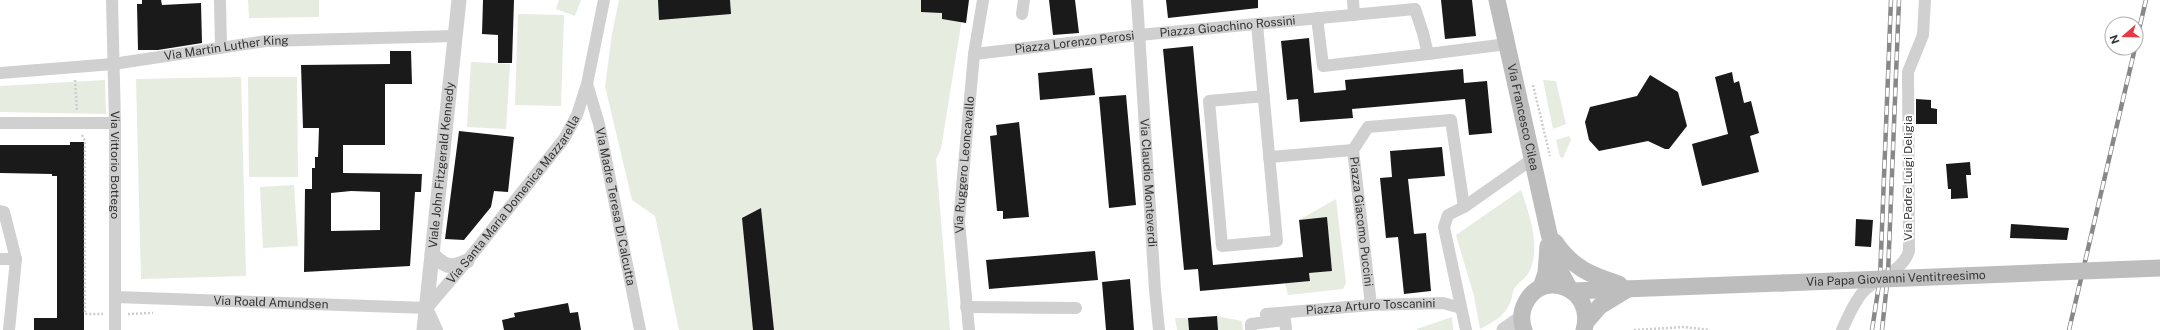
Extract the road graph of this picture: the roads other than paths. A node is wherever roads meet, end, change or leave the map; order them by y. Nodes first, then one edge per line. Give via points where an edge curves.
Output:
1 (112, 0) edge
2 (220, 0) edge
3 (460, 0) edge
4 (604, 0) edge
5 (983, 0) edge
6 (1024, 0) edge
7 (1137, 0) edge
8 (1353, 0) edge
9 (1497, 0) edge
10 (1925, 0) edge
11 (1415, 5) edge
12 (1022, 14) dead end
13 (1354, 15) junction
14 (1317, 18) junction
15 (1257, 24) junction
16 (1139, 35) junction
17 (455, 36) junction
18 (1507, 44) junction
19 (221, 48) junction
20 (974, 54) junction
21 (1428, 54) junction
22 (113, 64) junction
23 (0, 73) edge
24 (587, 84) junction
25 (1264, 96) junction
26 (0, 122) edge
27 (114, 123) junction
28 (1353, 150) junction
29 (1269, 157) junction
30 (1531, 160) junction
31 (1464, 207) junction
32 (0, 211) edge
33 (1549, 234) junction
34 (432, 254) junction
35 (0, 259) edge
36 (16, 259) junction
37 (467, 261) junction
38 (2160, 268) edge
39 (1541, 287) junction
40 (1632, 288) junction
41 (1571, 290) junction
42 (115, 297) junction
43 (1371, 305) junction
44 (966, 307) junction
45 (427, 308) junction
46 (1076, 308) dead end
47 (1461, 308) junction
48 (1266, 322) junction
49 (1523, 324) edge
50 (1585, 326) edge
51 (8, 330) edge
52 (115, 330) edge
53 (424, 330) edge
54 (437, 330) edge
55 (640, 330) edge
56 (968, 330) edge
57 (1160, 330) edge
58 (1251, 330) edge
59 (1286, 330) edge
60 (1466, 330) edge
61 (1504, 330) edge
62 (1842, 330) edge

1 - 22 street, Via Vittorio Bottego
2 - 19 street
3 - 17 street, Viale John Fitzgerald Kennedy
4 - 24 street, Via Santa Maria Domenica Mazzarella
5 - 20 street, Via Ruggero Leoncavallo
6 - 12 street
7 - 16 street, Piazza Lorenzo Perosi
8 - 13 street
9 - 18 main road, Via Francesco Cilea
10 - 62 street, Via Padre Luigi Deligia via 1923,35 1908,72 1909,251 1904,264 1880,278 1858,297
11 - 13 street, Piazza Gioachino Rossini
11 - 21 street, Piazza Gioachino Rossini
13 - 14 street, Piazza Gioachino Rossini
14 - 15 street, Piazza Gioachino Rossini
14 - 21 street via 1323,66
15 - 16 street, Piazza Gioachino Rossini
15 - 25 street
16 - 20 street, Piazza Lorenzo Perosi
16 - 57 street, Via Claudio Monteverdi via 1155,290
17 - 19 street, Via Martin Luther King via 266,41
17 - 34 street, Viale John Fitzgerald Kennedy
18 - 21 street
18 - 30 main road, Via Francesco Cilea
19 - 22 street, Via Martin Luther King
20 - 44 street, Via Ruggero Leoncavallo via 959,221
22 - 23 street, Via Martin Luther King
22 - 27 street, Via Vittorio Bottego
24 - 37 street, Via Santa Maria Domenica Mazzarella via 577,115 564,139
24 - 55 street, Via Madre Teresa Di Calcutta via 599,124
25 - 29 street
25 - 29 street via 1209,100 1222,246 1277,241
26 - 27 street
27 - 42 street, Via Vittorio Bottego
28 - 29 street, Piazza Giacomo Puccini
28 - 31 street via 1368,127 1451,120
28 - 43 street, Piazza Giacomo Puccini
30 - 31 street
30 - 33 main road, Via Francesco Cilea
31 - 47 street via 1448,215 1444,227
32 - 36 street via 4,212
33 - 39 main road, Via Francesco Cilea via 1546,273
33 - 40 main road via 1563,254 1576,266 1594,277
33 - 41 main road, Via Francesco Cilea via 1561,273
34 - 37 street via 448,267 456,267
34 - 45 street, Viale John Fitzgerald Kennedy
35 - 36 street
36 - 51 street
37 - 45 street, Via Santa Maria Domenica Mazzarella
38 - 40 main road, Via Papa Giovanni Ventitreesimo, bridge
39 - 41 main road, Via Papa Giovanni Ventitreesimo via 1560,285
39 - 49 main road via 1526,300
40 - 41 main road, Via Papa Giovanni Ventitreesimo
40 - 50 main road, Via Papa Giovanni Ventitreesimo via 1600,306
41 - 50 main road, Via Francesco Cilea via 1581,299 1586,310
42 - 45 street, Via Roald Amundsen
42 - 52 street, Via Vittorio Bottego
43 - 47 street, Piazza Arturo Toscanini via 1443,303
43 - 48 street, Piazza Arturo Toscanini via 1266,314
44 - 46 street
44 - 56 street, Via Ruggero Leoncavallo
45 - 53 street, Viale John Fitzgerald Kennedy
45 - 54 street
47 - 60 street
48 - 58 street, Piazza Arturo Toscanini via 1251,324
48 - 59 street, Piazza Arturo Toscanini via 1285,320
49 - 61 street

